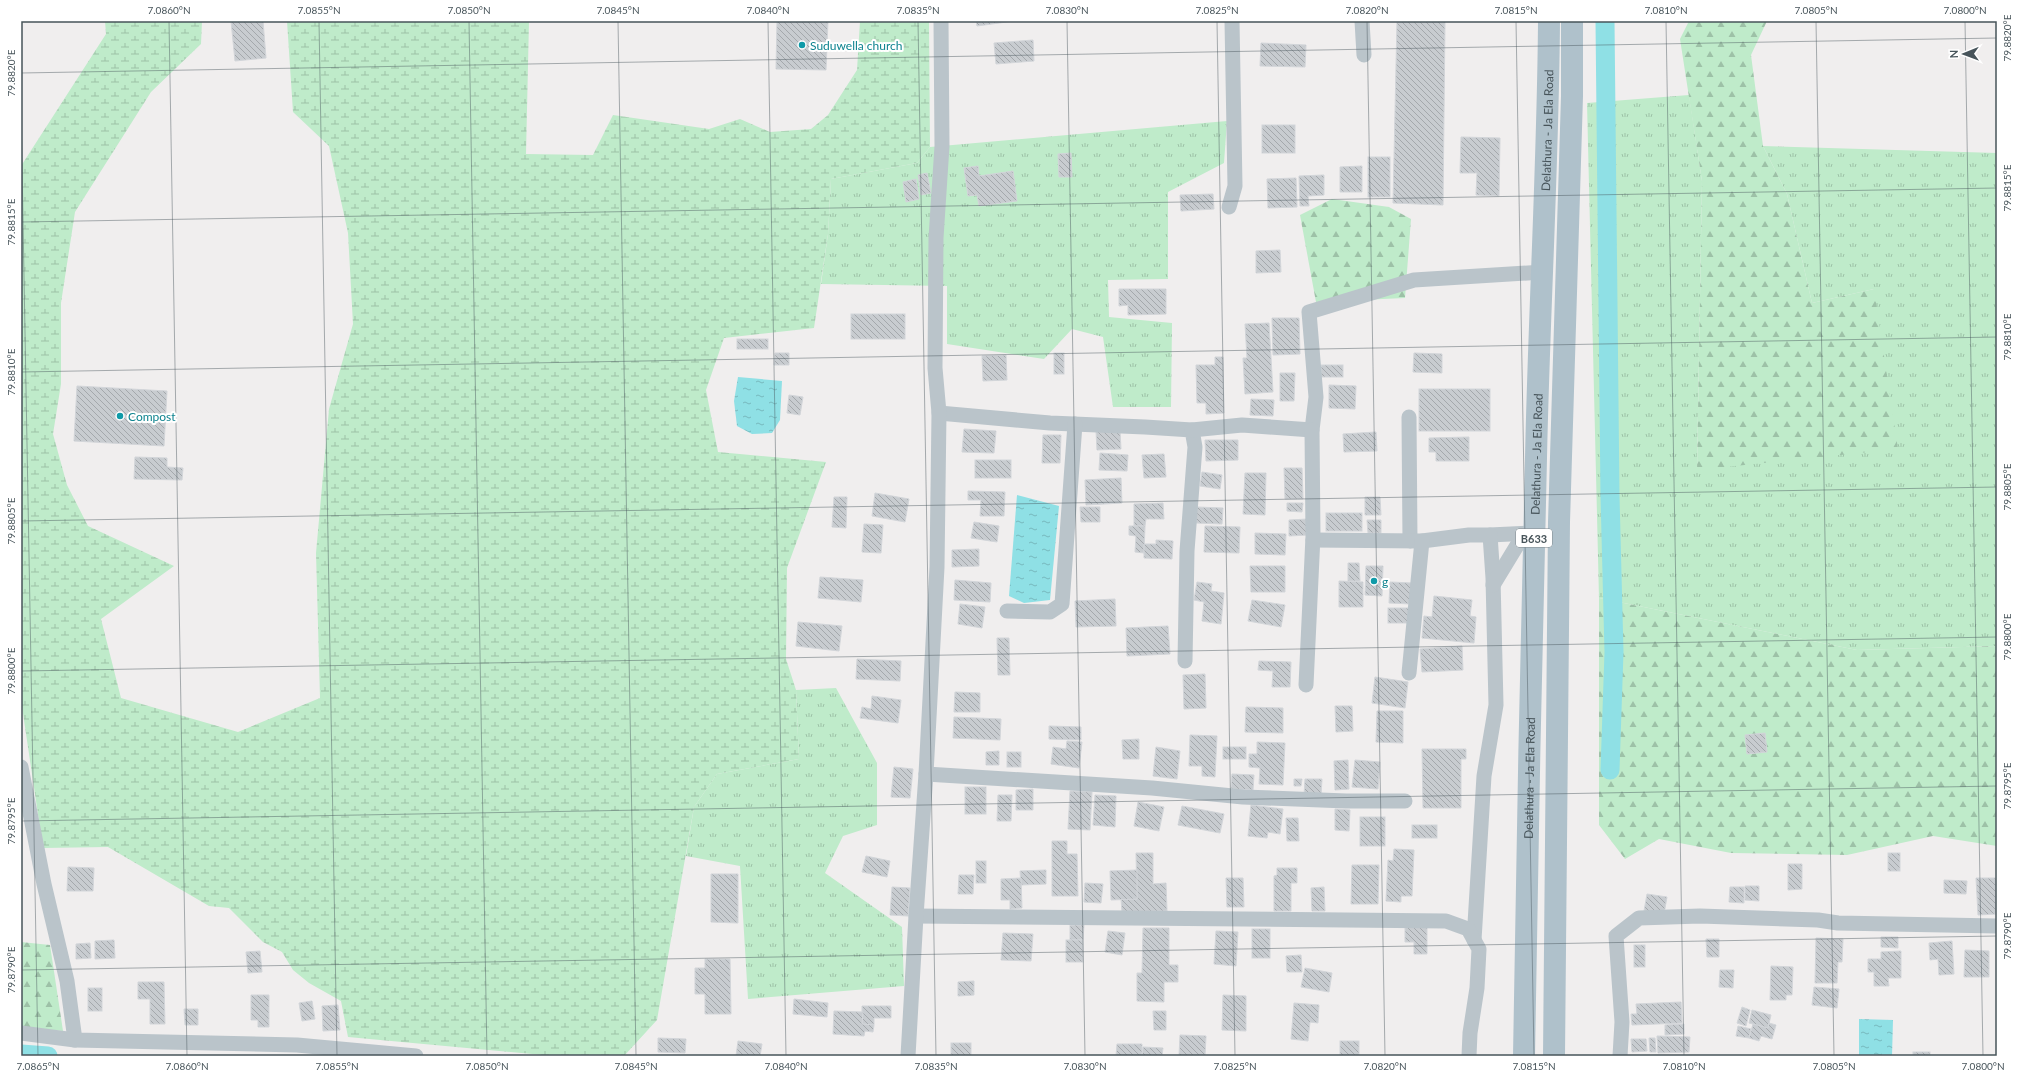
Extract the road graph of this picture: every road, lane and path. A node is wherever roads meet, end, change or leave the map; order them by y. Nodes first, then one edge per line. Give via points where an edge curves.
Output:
1 (941, 21) edge
2 (1232, 21) edge
3 (1362, 21) edge
4 (1548, 21) edge
5 (1572, 21) edge
6 (1364, 55) dead end
7 (1229, 207) dead end
8 (1543, 272) junction
9 (939, 413) junction
10 (1409, 417) dead end
11 (1075, 424) junction
12 (1192, 430) junction
13 (1312, 430) junction
14 (1529, 534) junction
15 (1490, 535) junction
16 (1313, 540) junction
17 (1416, 541) junction
18 (1494, 585) junction
19 (1007, 611) dead end
20 (1185, 661) dead end
21 (1409, 672) dead end
22 (1306, 685) dead end
23 (21, 767) edge
24 (926, 774) junction
25 (1405, 801) dead end
26 (916, 916) junction
27 (1997, 926) edge
28 (1474, 940) junction
29 (21, 1033) edge
30 (75, 1040) junction
31 (416, 1056) edge
32 (908, 1056) edge
33 (1470, 1056) edge
34 (1524, 1056) edge
35 (1554, 1056) edge
36 (1620, 1056) edge

1 - 9 street via 942,146 936,238 935,360
2 - 7 street via 1235,186
3 - 6 street
4 - 8 main road, Delathura - Ja Ela Road / B633
5 - 35 main road, Delathura - Ja Ela Road / B633 via 1559,522
8 - 13 street via 1414,280 1309,312 1316,397
8 - 14 main road, Delathura - Ja Ela Road / B633
9 - 11 street
9 - 24 street via 937,567
10 - 17 street
11 - 12 street
11 - 19 street via 1062,604 1050,612
12 - 13 street via 1242,425
12 - 20 street via 1195,447 1187,551
13 - 16 street
14 - 15 street
14 - 18 street
14 - 34 main road, Delathura - Ja Ela Road / B633
15 - 17 street
15 - 18 street
16 - 17 street
16 - 22 street
17 - 21 street
18 - 28 street via 1496,705 1484,776
23 - 30 street via 44,884 67,981
24 - 25 street via 1243,796
24 - 26 street
26 - 28 street via 1446,921 1468,929
26 - 32 street
27 - 36 street via 1838,923 1700,916 1639,918 1616,936 1622,1022
28 - 33 street via 1479,949 1478,980 1470,1033
29 - 30 street
30 - 31 street via 297,1045

